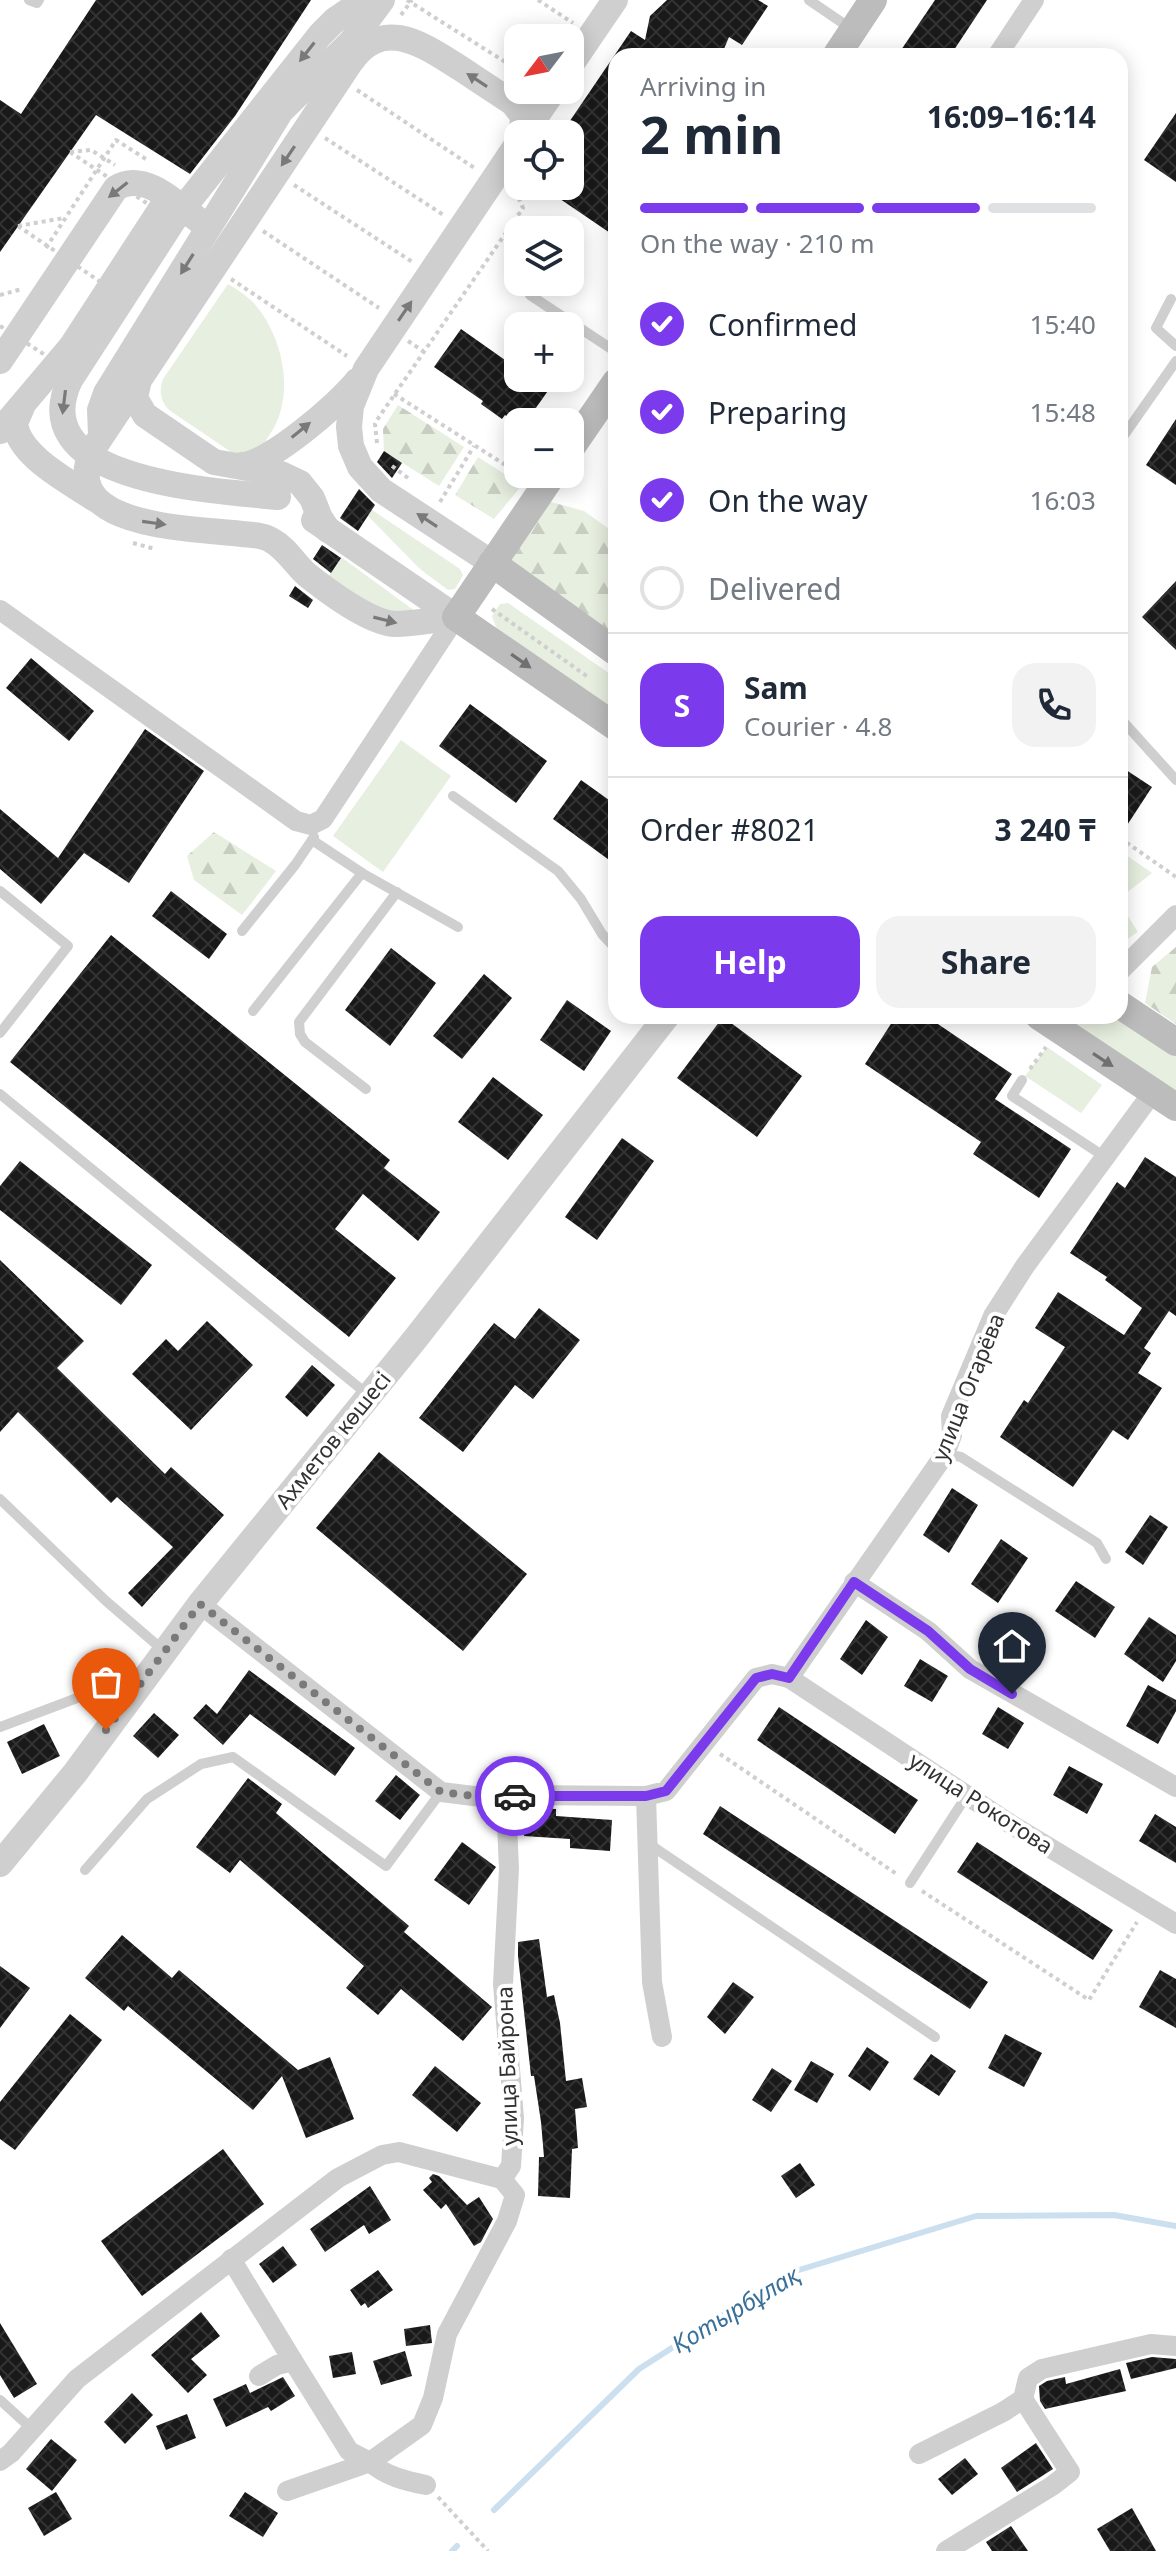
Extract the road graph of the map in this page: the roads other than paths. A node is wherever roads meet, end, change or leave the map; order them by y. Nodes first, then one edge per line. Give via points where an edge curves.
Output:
1 (29, 0) edge
2 (39, 0) edge
3 (364, 0) edge
4 (382, 0) edge
5 (615, 0) edge
6 (809, 0) edge
7 (820, 0) edge
8 (873, 0) edge
9 (1034, 0) edge
10 (855, 28) junction
11 (584, 45) edge
12 (841, 48) edge
13 (1002, 48) edge
14 (523, 120) edge
15 (504, 163) edge
16 (160, 192) junction
17 (220, 235) junction
18 (532, 296) edge
19 (1171, 299) dead end
20 (1176, 346) edge
21 (608, 347) edge
22 (0, 361) edge
23 (359, 364) junction
24 (1175, 364) edge
25 (139, 379) junction
26 (608, 398) edge
27 (26, 400) junction
28 (584, 430) edge
29 (1128, 430) edge
30 (0, 431) edge
31 (101, 436) junction
32 (234, 465) junction
33 (543, 488) edge
34 (100, 503) junction
35 (328, 530) junction
36 (492, 563) junction
37 (0, 610) edge
38 (456, 617) junction
39 (608, 646) edge
40 (608, 722) edge
41 (1128, 727) edge
42 (1176, 780) edge
43 (453, 796) dead end
44 (323, 819) junction
45 (312, 840) junction
46 (362, 873) junction
47 (0, 891) edge
48 (397, 892) junction
49 (1176, 915) edge
50 (458, 927) dead end
51 (242, 931) dead end
52 (608, 940) edge
53 (1128, 963) edge
54 (1128, 1010) edge
55 (253, 1011) dead end
56 (661, 1024) edge
57 (1051, 1024) edge
58 (0, 1033) edge
59 (1176, 1042) edge
60 (1022, 1080) road end
61 (366, 1089) dead end
62 (0, 1094) edge
63 (1164, 1100) edge
64 (1105, 1157) junction
65 (369, 1395) junction
66 (945, 1454) junction
67 (0, 1499) edge
68 (1106, 1559) dead end
69 (854, 1582) junction
70 (200, 1604) junction
71 (164, 1651) junction
72 (789, 1678) junction
73 (122, 1709) junction
74 (0, 1727) edge
75 (1176, 1787) edge
76 (441, 1792) junction
77 (967, 1795) junction
78 (646, 1796) junction
79 (506, 1800) junction
80 (648, 1843) junction
81 (0, 1864) edge
82 (85, 1870) dead end
83 (910, 1883) road end
84 (1176, 1924) edge
85 (662, 2037) dead end
86 (935, 2037) dead end
87 (502, 2179) junction
88 (231, 2259) junction
89 (1176, 2346) edge
90 (293, 2361) junction
91 (259, 2376) dead end
92 (1023, 2399) junction
93 (0, 2400) edge
94 (32, 2429) junction
95 (919, 2454) dead end
96 (0, 2461) edge
97 (370, 2462) junction
98 (426, 2485) road end
99 (287, 2491) dead end
100 (946, 2551) edge

1 - 2 lane
3 -> 16 street, bridge via 335,20
4 - 17 street via 361,31 281,111
5 - 11 street
6 - 10 lane
7 - 10 lane
8 - 10 main road
9 - 13 street
10 - 12 main road
14 -> 17 street via 513,103 414,41 375,41 357,53
23 -> 15 street
16 - 17 street
16 -> 22 street via 138,182 124,183 110,195
16 - 27 street via 71,347
16 -> 35 street, bridge via 124,298 65,391 62,412 76,442 99,461 159,483 290,499
17 - 25 street
17 -> 31 street via 106,393
18 - 21 lane
19 - 20 lane via 1156,328
32 -> 23 street via 256,463 274,453 349,391
36 -> 23 street via 381,490 360,467 349,427
24 - 29 lane
25 - 31 street
25 - 32 street via 135,398 145,415 214,462
26 - 28 main road
27 - 30 street
27 - 34 street via 15,423 22,444
31 - 34 street via 85,476
32 - 35 street via 300,483
33 - 36 main road
34 -> 38 street via 145,522 270,539 306,574 375,619 394,624
35 - 38 street
36 - 38 main road
36 - 39 main road
37 - 44 street via 296,821 311,825
38 -> 40 main road
38 - 44 street
41 - 42 lane
43 - 52 lane via 558,871
44 - 45 lane
45 - 46 lane
45 - 51 lane
46 - 48 lane
46 - 55 lane
47 - 58 lane via 68,946
48 - 50 lane
48 - 61 lane via 299,1022 305,1042
49 - 53 street
54 - 59 main road
56 - 65 street, Ахметов көшесі
57 -> 63 main road
60 - 64 lane via 1012,1096
62 - 65 lane
63 - 64 street, улица Огарёва
64 - 66 street, улица Огарёва via 993,1316 951,1416
65 - 70 street, Ахметов көшесі
66 - 68 lane via 961,1457 1097,1543
66 - 69 street, улица Огарёва
67 - 71 lane
69 - 72 street, улица Огарёва
69 - 75 street via 928,1631 970,1669
70 - 71 street, Ахметов көшесі
70 - 76 street
71 - 73 street, Ахметов көшесі
72 - 77 street, улица Рокотова
72 - 78 street via 756,1678 666,1791
73 - 74 lane via 108,1698 85,1695
73 - 81 street, Ахметов көшесі
76 - 79 street
76 - 82 lane via 386,1866 233,1757 201,1764 147,1799
77 - 83 lane
77 - 84 street, улица Рокотова
78 - 79 street via 517,1795
78 - 80 street
79 - 87 street, улица Байрона via 509,1869 503,1984 514,2118 511,2166
80 - 85 street via 652,1982
80 - 86 lane
87 - 88 street, улица Байрона via 399,2152 382,2155 338,2178
87 - 97 street via 515,2195 507,2221 447,2334 422,2425
88 - 90 street
88 - 94 street, улица Байрона via 77,2379
89 - 92 street via 1151,2344 1042,2369 1028,2378
90 - 91 street
90 - 97 street via 349,2451
92 - 95 street
92 - 100 street via 1070,2472
93 - 94 lane
94 - 96 street, улица Байрона
97 - 98 street
97 - 99 street

